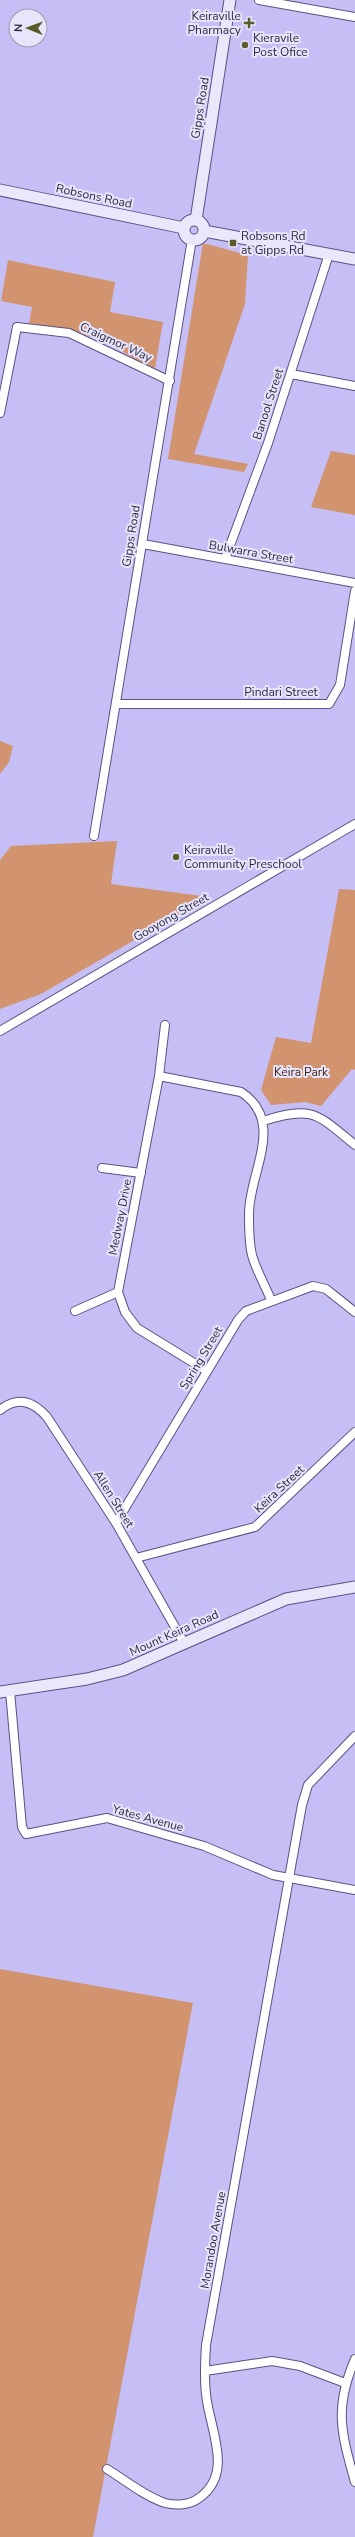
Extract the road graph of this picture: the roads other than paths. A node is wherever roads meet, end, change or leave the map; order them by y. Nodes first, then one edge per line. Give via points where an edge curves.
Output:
1 (230, 0) edge
2 (258, 0) edge
3 (355, 17) edge
4 (0, 190) edge
5 (196, 220) junction
6 (184, 228) junction
7 (204, 231) junction
8 (192, 240) junction
9 (329, 254) junction
10 (355, 259) edge
11 (291, 374) junction
12 (170, 381) junction
13 (355, 386) edge
14 (0, 413) edge
15 (143, 544) junction
16 (225, 559) junction
17 (355, 583) edge
18 (355, 591) edge
19 (116, 704) junction
20 (355, 824) edge
21 (94, 836) dead end
22 (165, 1026) dead end
23 (0, 1031) edge
24 (159, 1076) junction
25 (263, 1121) junction
26 (355, 1145) edge
27 (102, 1168) dead end
28 (141, 1173) junction
29 (118, 1292) junction
30 (271, 1300) junction
31 (75, 1311) dead end
32 (355, 1312) edge
33 (207, 1371) junction
34 (0, 1410) edge
35 (355, 1432) edge
36 (116, 1523) junction
37 (136, 1558) junction
38 (355, 1587) edge
39 (184, 1643) junction
40 (5, 1691) edge
41 (355, 1736) edge
42 (289, 1879) junction
43 (355, 1890) edge
44 (355, 2359) edge
45 (205, 2371) junction
46 (345, 2383) junction
47 (107, 2469) dead end
48 (355, 2482) edge

1 - 5 main road, Gipps Road
2 - 3 street
4 - 6 main road, Robsons Road
5 - 6 main road via 188,221
5 - 7 main road via 202,224
6 - 8 main road via 186,236
7 - 8 main road via 198,239
7 - 9 main road
8 - 12 street, Gipps Road
9 - 10 main road
9 - 11 street, Banool Street
11 - 13 street
11 - 16 street, Banool Street
12 - 14 street, Craigmor Way via 69,333 17,327
12 - 15 street, Gipps Road
15 - 16 street, Bulwarra Street
15 - 19 street, Gipps Road
16 - 17 street, Bulwarra Street
18 - 19 street, Pindari Street via 340,685 329,704
19 - 21 street, Gipps Road
20 - 23 street, Gooyong Street
22 - 24 street, Medway Drive
24 - 25 street via 242,1092 257,1106
24 - 28 street, Medway Drive
25 - 26 street via 288,1113 310,1113 326,1121
25 - 30 street via 264,1137 249,1213 252,1254
27 - 28 street
28 - 29 street, Medway Drive
29 - 31 street
29 - 33 street via 125,1312 137,1328
30 - 32 street, Spring Street via 305,1288 320,1286
30 - 33 street, Spring Street via 251,1308 242,1315
33 - 36 street, Spring Street
34 - 36 street, Allen Street via 15,1403 30,1402 37,1406 47,1417
35 - 37 street, Keira Street via 255,1527
36 - 37 street, Allen Street
37 - 39 street, Allen Street
38 - 39 main road, Mount Keira Road via 286,1599
39 - 40 main road, Mount Keira Road via 136,1665 108,1674
40 - 42 street, Yates Avenue via 22,1827 26,1834 107,1818 204,1846 273,1875
41 - 42 street, Morandoo Avenue via 308,1785
42 - 43 street, Yates Avenue
42 - 45 street, Morandoo Avenue via 208,2337
44 - 46 street
45 - 46 street via 272,2361 300,2366
45 - 47 street, Morandoo Avenue via 206,2395 219,2465 214,2481 202,2496 183,2505 166,2503
46 - 48 street via 341,2424

